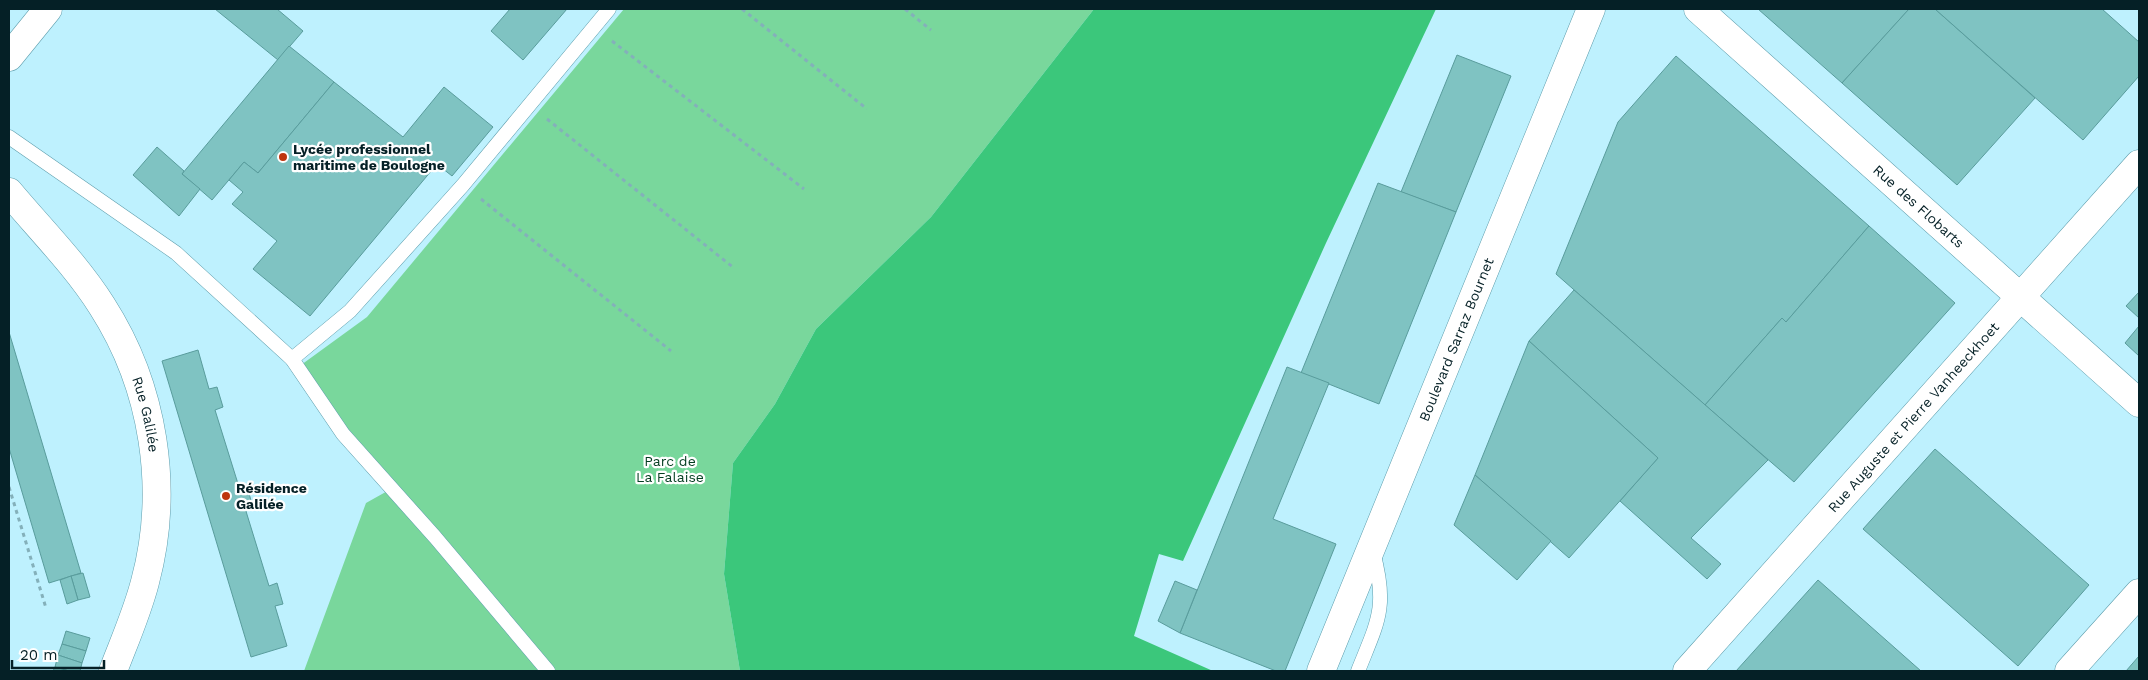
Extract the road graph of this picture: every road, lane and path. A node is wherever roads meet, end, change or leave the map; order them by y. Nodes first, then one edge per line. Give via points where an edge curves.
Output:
1 (48, 9) edge
2 (609, 9) edge
3 (742, 9) edge
4 (905, 9) edge
5 (1591, 9) edge
6 (1698, 9) edge
7 (593, 27) junction
8 (931, 30) dead end
9 (9, 57) edge
10 (529, 105) junction
11 (867, 109) dead end
12 (9, 137) edge
13 (2139, 164) edge
14 (463, 185) junction
15 (804, 189) dead end
16 (9, 192) edge
17 (734, 268) dead end
18 (2020, 297) junction
19 (671, 351) dead end
20 (292, 359) junction
21 (2139, 403) edge
22 (9, 487) edge
23 (1372, 548) junction
24 (2139, 593) edge
25 (46, 608) dead end
26 (113, 671) edge
27 (548, 671) edge
28 (1321, 671) edge
29 (1358, 671) edge
30 (1687, 671) edge
31 (2069, 671) edge

1 - 9 street
2 - 7 lane
3 - 11 path
4 - 8 path
5 - 23 street, Boulevard Sarraz Bournet
6 - 18 street, Rue des Flobarts
7 - 10 lane
7 - 15 path
10 - 14 lane
10 - 17 path
12 - 20 lane via 169,248
13 - 18 street, Rue Auguste et Pierre Vanheeckhoet
14 - 19 path
14 - 20 lane via 350,311
16 - 26 street, Rue Galilée via 102,306 124,347 149,413 156,475 152,544 142,592
18 - 21 street, Rue des Flobarts
18 - 30 street, Rue Auguste et Pierre Vanheeckhoet
20 - 27 lane via 343,434
22 - 25 path
23 - 28 street, Boulevard Sarraz Bournet
23 - 29 lane via 1379,575 1381,605 1378,622
24 - 31 street

